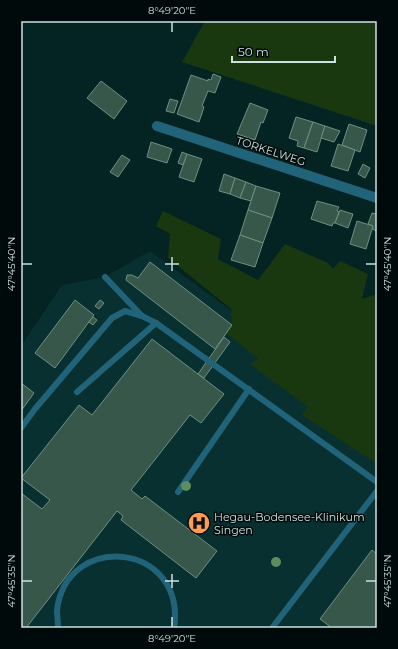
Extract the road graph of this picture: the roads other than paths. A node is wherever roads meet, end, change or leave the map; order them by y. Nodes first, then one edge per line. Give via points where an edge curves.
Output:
1 (157, 126) dead end
2 (377, 198) edge
3 (105, 277) dead end
4 (142, 316) junction
5 (156, 323) junction
6 (249, 389) junction
7 (77, 392) dead end
8 (21, 428) edge
9 (377, 482) edge
10 (377, 491) edge
11 (178, 492) dead end
12 (58, 628) edge
13 (174, 628) edge
14 (272, 628) edge

1 - 2 street, TORKELWEG
3 - 4 lane
4 - 5 lane
4 - 8 lane via 125,312 112,318
5 - 6 lane
5 - 7 lane
6 - 9 lane
6 - 11 lane
10 - 14 lane
12 - 13 lane via 58,605 61,593 70,578 94,560 118,556 136,559 152,568 165,581 173,597 176,615

